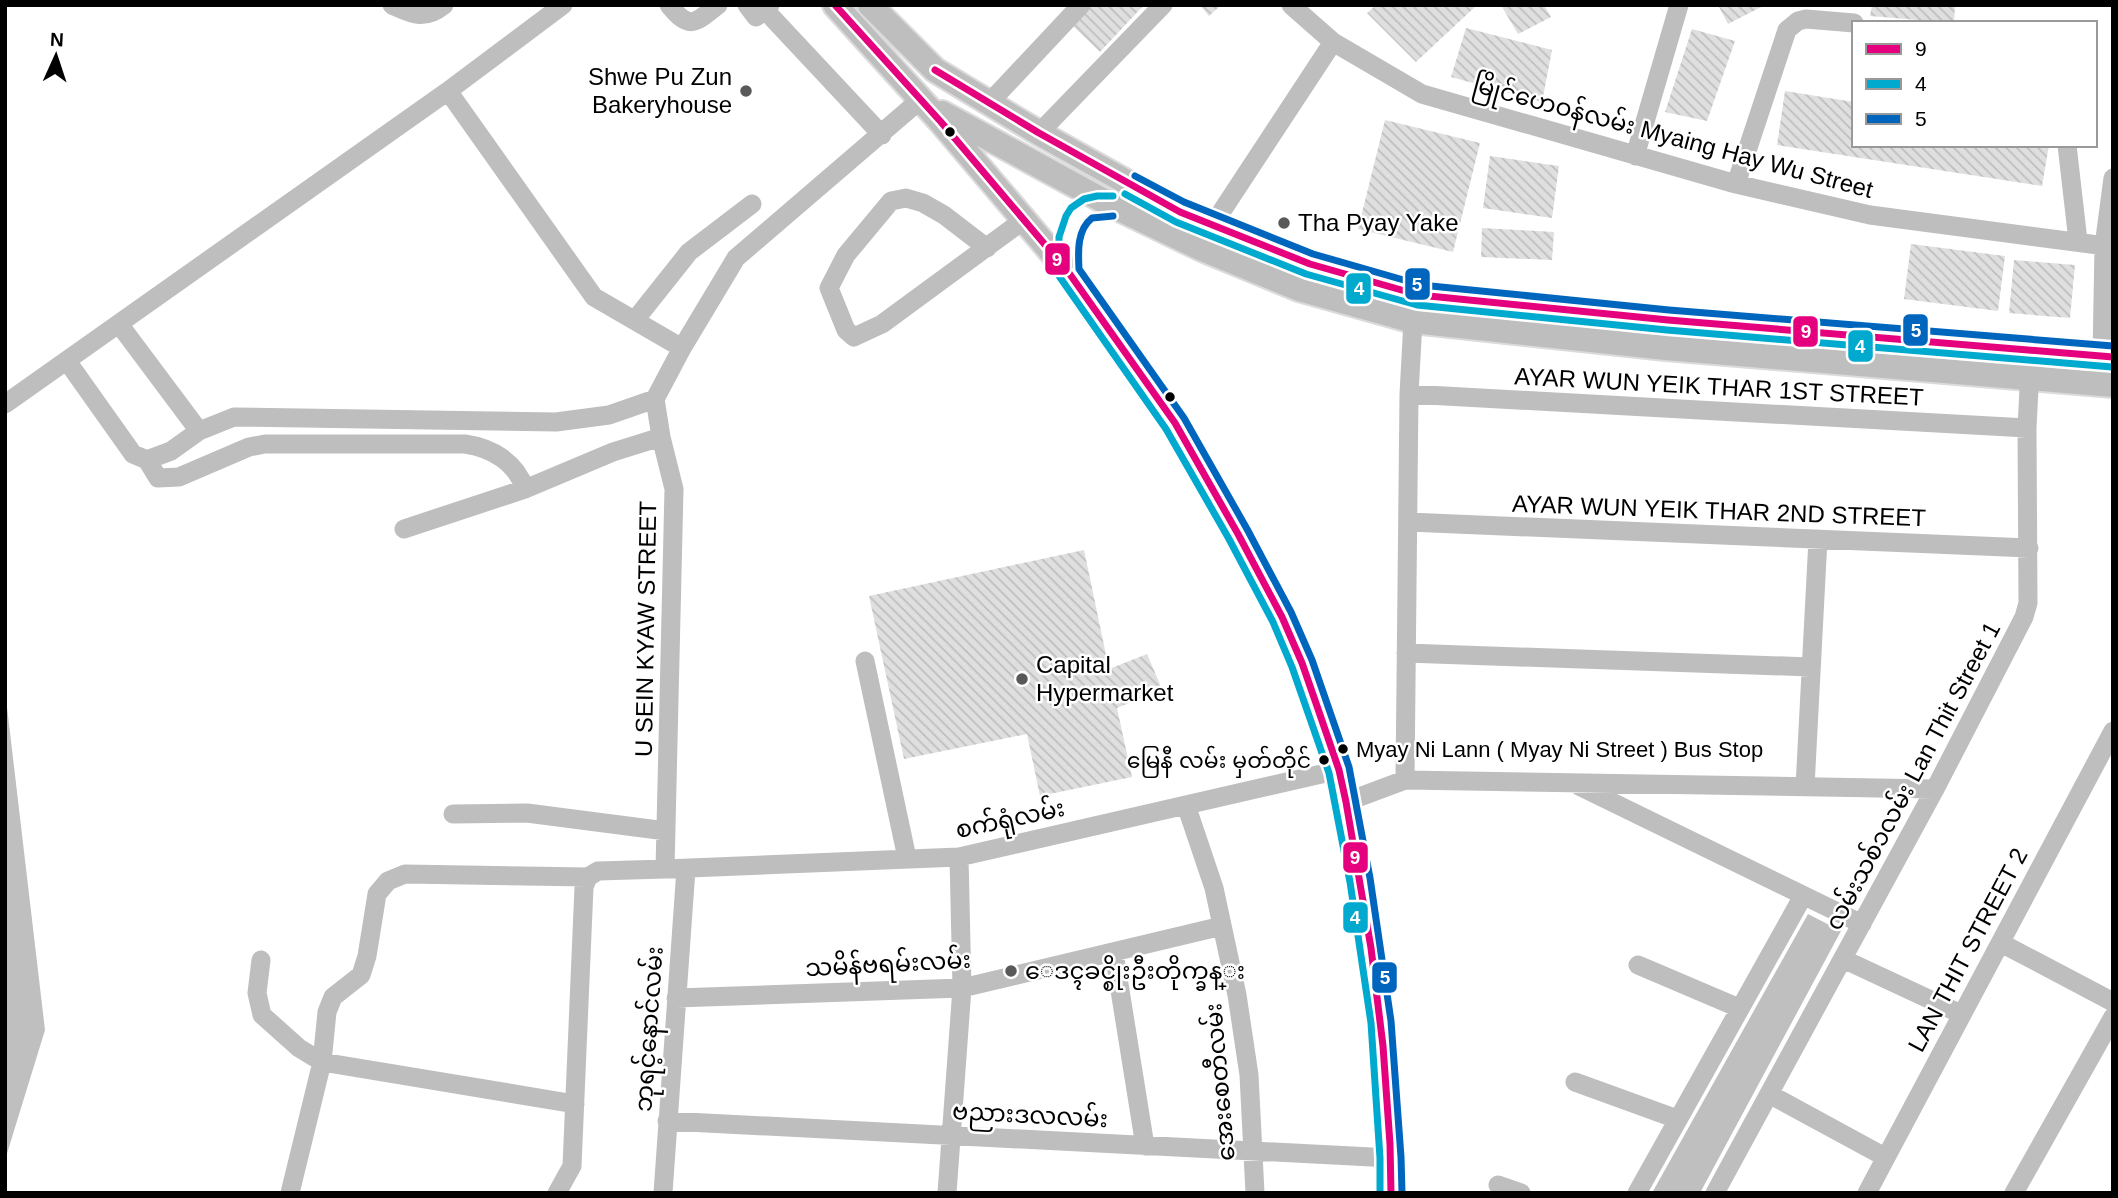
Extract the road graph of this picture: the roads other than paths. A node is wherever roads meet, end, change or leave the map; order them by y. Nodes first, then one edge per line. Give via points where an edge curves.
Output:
1 (392, 5) edge
2 (444, 5) edge
3 (563, 5) edge
4 (669, 5) edge
5 (718, 5) edge
6 (835, 5) edge
7 (1081, 5) edge
8 (1163, 5) edge
9 (1291, 5) edge
10 (1679, 5) edge
11 (871, 6) edge
12 (761, 7) edge
13 (1852, 23) edge
14 (1333, 42) junction
15 (935, 70) junction
16 (449, 92) junction
17 (916, 95) junction
18 (990, 102) junction
19 (1039, 133) junction
20 (882, 135) junction
21 (2067, 147) edge
22 (1635, 156) junction
23 (2113, 178) edge
24 (1736, 184) junction
25 (751, 204) dead end
26 (1025, 219) junction
27 (1212, 226) junction
28 (2078, 241) junction
29 (987, 247) junction
30 (2108, 247) edge
31 (1419, 295) junction
32 (635, 320) junction
33 (1413, 321) junction
34 (119, 324) junction
35 (682, 348) junction
36 (2031, 349) junction
37 (2108, 357) edge
38 (67, 360) junction
39 (2030, 378) junction
40 (2106, 385) edge
41 (1409, 394) junction
42 (655, 399) junction
43 (5, 404) edge
44 (2027, 428) junction
45 (199, 431) junction
46 (661, 437) junction
47 (147, 460) junction
48 (526, 489) junction
49 (1408, 522) junction
50 (404, 529) dead end
51 (1818, 539) junction
52 (2029, 548) junction
53 (1406, 653) junction
54 (865, 661) dead end
55 (1811, 667) junction
56 (2113, 731) edge
57 (1339, 770) junction
58 (1405, 780) junction
59 (1572, 782) junction
60 (1805, 787) junction
61 (1935, 789) junction
62 (1346, 802) junction
63 (1186, 805) junction
64 (453, 814) dead end
65 (666, 831) junction
66 (959, 856) junction
67 (907, 858) junction
68 (665, 869) junction
69 (686, 869) junction
70 (588, 877) junction
71 (1803, 896) junction
72 (1862, 925) junction
73 (1222, 926) junction
74 (2001, 943) junction
75 (1114, 953) junction
76 (1843, 959) junction
77 (261, 960) dead end
78 (1638, 965) dead end
79 (962, 988) junction
80 (676, 998) junction
81 (2113, 1002) edge
82 (1739, 1008) junction
83 (1961, 1014) junction
84 (2113, 1017) edge
85 (322, 1062) junction
86 (1575, 1082) dead end
87 (1769, 1094) junction
88 (575, 1104) junction
89 (1677, 1119) junction
90 (667, 1121) junction
91 (952, 1136) junction
92 (1145, 1146) junction
93 (1251, 1151) junction
94 (1885, 1157) junction
95 (1391, 1158) junction
96 (1498, 1185) dead end
97 (290, 1193) edge
98 (557, 1193) edge
99 (663, 1193) edge
100 (947, 1193) edge
101 (1255, 1193) edge
102 (1391, 1193) edge
103 (1521, 1193) edge
104 (1637, 1193) edge
105 (1715, 1193) edge
106 (1867, 1193) edge
107 (2014, 1193) edge

1 - 2 street via 418,16
3 - 16 street
4 - 5 street via 680,19 690,22
6 - 17 main road
7 - 18 street
8 - 19 street
9 - 14 street, မြိုင်ဟေဝန်လမ်း Myaing Hay Wu Street
10 - 22 street
11 - 15 main road
12 - 20 street
13 - 24 street via 1806,19 1787,30
14 - 22 street, မြိုင်ဟေဝန်လမ်း Myaing Hay Wu Street via 1422,94
14 - 27 street
15 - 17 main road
15 - 18 main road
16 - 32 street via 594,296
16 - 34 street
17 - 20 street
17 - 26 main road
17 - 33 main road via 965,127 1202,249 1298,289
18 - 19 main road
19 - 27 main road
20 - 35 street via 736,258
21 - 28 street
22 - 24 street, မြိုင်ဟေဝန်လမ်း Myaing Hay Wu Street
23 - 30 street
24 - 28 street, မြိုင်ဟေဝန်လမ်း Myaing Hay Wu Street via 1870,215
25 - 32 street via 689,252
26 - 29 street
26 - 57 main road via 1175,423 1282,617
27 - 31 main road via 1310,264
28 - 30 street, မြိုင်ဟေဝန်လမ်း Myaing Hay Wu Street
29 - 29 street via 882,324 854,337 846,330 829,288 846,256 891,201 905,198 923,204
30 - 37 street
31 - 33 street
31 - 36 main road
32 - 35 street
33 - 39 main road via 1665,348
33 - 41 street
34 - 38 street
34 - 45 street
35 - 42 street
36 - 37 main road
36 - 39 street, လမ်းသစ်၁လမ်း Lan Thit Street 1
37 - 40 street
38 - 43 street
38 - 47 street via 133,454
39 - 40 main road
39 - 44 street, လမ်းသစ်၁လမ်း Lan Thit Street 1
41 - 44 street, AYAR WUN YEIK THAR 1ST STREET
41 - 49 street
42 - 45 street via 609,415 556,422 234,417
42 - 46 street, U SEIN KYAW STREET
44 - 52 street, လမ်းသစ်၁လမ်း Lan Thit Street 1
45 - 47 street via 171,451
46 - 48 street
46 - 65 street, U SEIN KYAW STREET via 674,489
47 - 48 street via 158,478 168,478 265,444 465,444 500,455 520,474
48 - 50 street
49 - 51 street, AYAR WUN YEIK THAR 2ND STREET
49 - 53 street
51 - 52 street, AYAR WUN YEIK THAR 2ND STREET
51 - 55 street
52 - 61 street, လမ်းသစ်၁လမ်း Lan Thit Street 1 via 2024,617
53 - 55 street
53 - 58 street
54 - 67 street
55 - 60 street
56 - 74 street, LAN THIT STREET 2
57 - 62 main road
57 - 63 street, စက်ရုံလမ်း
58 - 59 street
58 - 62 street
59 - 60 street
59 - 71 street
60 - 61 street
61 - 72 street, လမ်းသစ်၁လမ်း Lan Thit Street 1
62 - 95 main road via 1381,1022
63 - 66 street, စက်ရုံလမ်း
63 - 73 street, အေးစေတီလမ်း
64 - 65 street via 527,813
65 - 68 street, U SEIN KYAW STREET
66 - 67 street, စက်ရုံလမ်း
66 - 79 street
67 - 69 street, စက်ရုံလမ်း
68 - 69 street
68 - 70 street via 598,871
69 - 80 street, ဘုရင့်နောင်လမ်း
70 - 85 street via 405,874 388,881 377,894 361,975 333,997 327,1012
70 - 88 street
71 - 72 street
71 - 82 street
72 - 76 street, လမ်းသစ်၁လမ်း Lan Thit Street 1
73 - 75 street, သမိန်ဗရမ်းလမ်း
73 - 93 street, အေးစေတီလမ်း via 1249,1075
74 - 81 street
74 - 83 street, LAN THIT STREET 2
75 - 79 street, သမိန်ဗရမ်းလမ်း
75 - 92 street
76 - 83 street
76 - 87 street, လမ်းသစ်၁လမ်း Lan Thit Street 1
77 - 85 street via 257,993 262,1015
78 - 82 street
79 - 80 street, သမိန်ဗရမ်းလမ်း
79 - 91 street
80 - 90 street, ဘုရင့်နောင်လမ်း
82 - 89 street
83 - 94 street, LAN THIT STREET 2
84 - 107 street
85 - 88 street
85 - 97 street
86 - 89 street
87 - 94 street
87 - 105 street, လမ်းသစ်၁လမ်း Lan Thit Street 1
88 - 98 street via 572,1166
89 - 104 street
90 - 91 street, ဗညားဒလလမ်း
90 - 99 street, ဘုရင့်နောင်လမ်း
91 - 92 street, ဗညားဒလလမ်း
91 - 100 street
92 - 93 street, ဗညားဒလလမ်း
93 - 95 street, ဗညားဒလလမ်း
93 - 101 street, အေးစေတီလမ်း
94 - 106 street, LAN THIT STREET 2
95 - 102 main road
96 - 103 street

